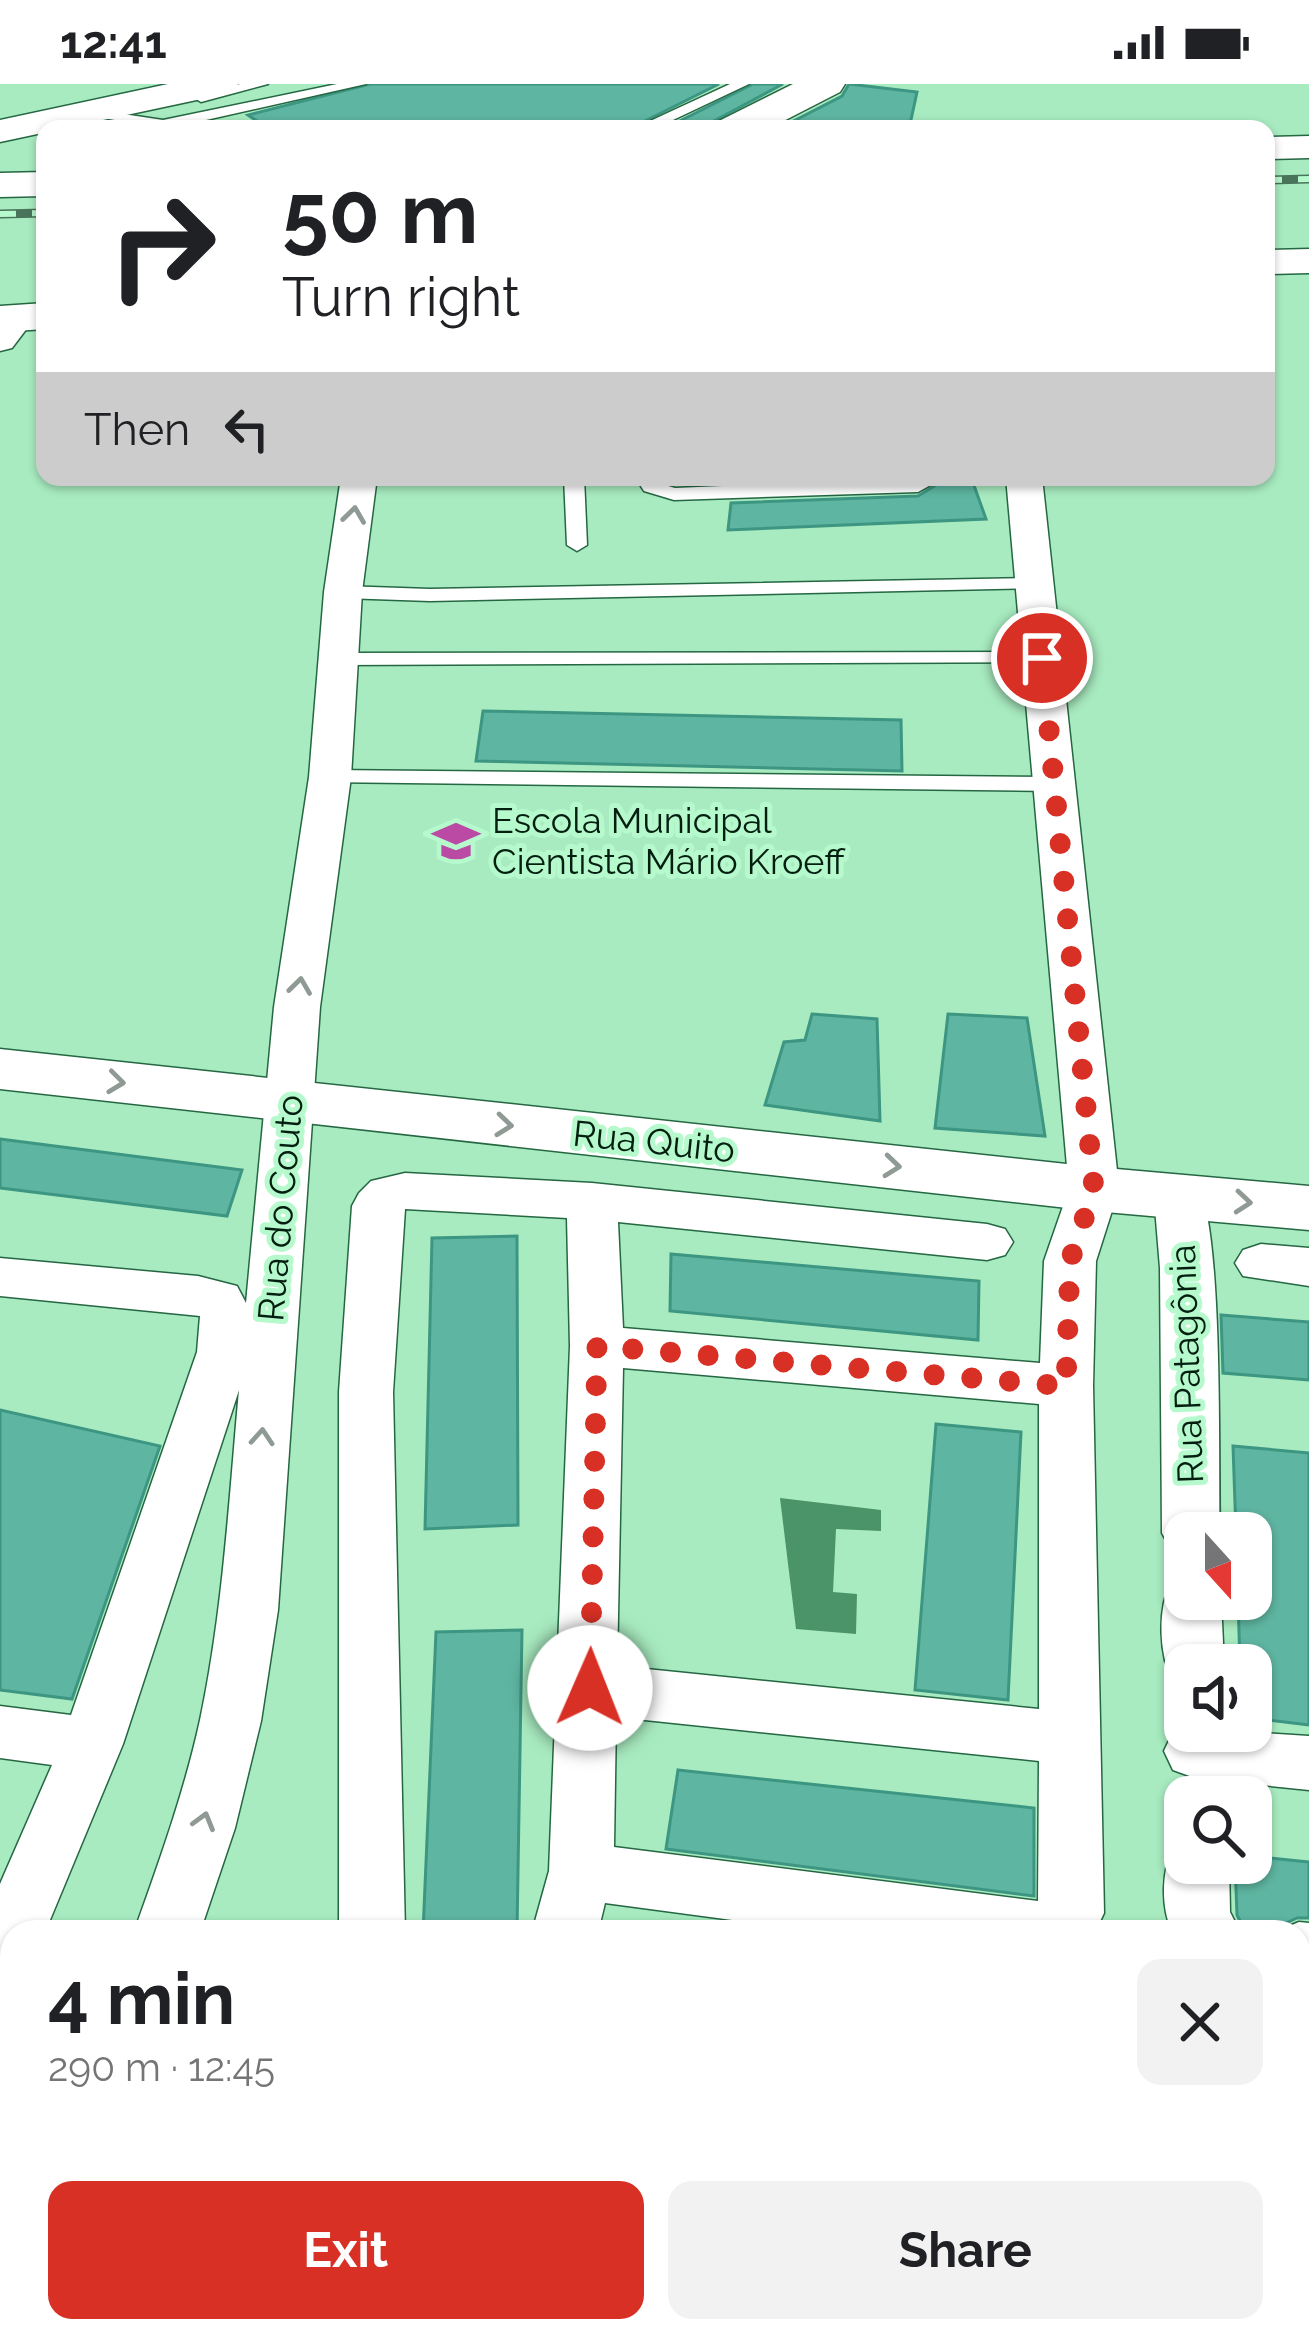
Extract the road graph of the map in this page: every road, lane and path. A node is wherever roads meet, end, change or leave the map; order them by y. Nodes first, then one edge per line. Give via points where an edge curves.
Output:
1 (261, 84) edge
2 (359, 84) edge
3 (742, 84) edge
4 (805, 84) edge
5 (827, 84) edge
6 (229, 97) edge
7 (92, 115) junction
8 (69, 120) edge
9 (76, 120) edge
10 (131, 120) edge
11 (188, 120) edge
12 (249, 120) edge
13 (661, 120) edge
14 (730, 120) edge
15 (757, 120) edge
16 (36, 127) edge
17 (36, 130) edge
18 (0, 135) edge
19 (1309, 147) edge
20 (1275, 148) edge
21 (36, 184) edge
22 (0, 185) edge
23 (1309, 261) edge
24 (1275, 262) edge
25 (358, 486) edge
26 (574, 486) edge
27 (650, 486) edge
28 (919, 486) edge
29 (1025, 486) edge
30 (577, 545) dead end
31 (1035, 584) junction
32 (343, 592) junction
33 (1042, 658) junction
34 (338, 659) junction
35 (330, 777) junction
36 (1054, 784) junction
37 (0, 1069) edge
38 (288, 1102) junction
39 (1094, 1189) junction
40 (1179, 1196) junction
41 (592, 1201) junction
42 (1309, 1208) edge
43 (987, 1242) dead end
44 (0, 1277) edge
45 (597, 1346) junction
46 (1066, 1386) junction
47 (1191, 1512) edge
48 (590, 1688) junction
49 (0, 1732) edge
50 (1068, 1738) junction
51 (92, 1744) junction
52 (1196, 1760) edge
53 (1309, 1763) edge
54 (1198, 1884) edge
55 (573, 1902) edge
56 (17, 1920) edge
57 (170, 1920) edge
58 (372, 1920) edge
59 (965, 1920) edge
60 (1068, 1920) edge
61 (1200, 1920) edge

1 - 7 lane
2 - 6 lane
3 - 13 lane
4 - 14 lane
5 - 15 main road
6 - 7 main road
6 - 11 lane
6 - 12 lane
7 - 8 main road
7 - 9 lane
7 - 10 lane
16 - 18 main road
17 - 18 lane
19 - 20 main road
21 - 22 main road
23 - 24 main road
32 -> 25 street, Rua do Couto
26 - 30 lane
27 - 28 lane via 674,494
29 - 31 street
31 - 32 lane
31 - 33 street
32 - 34 street, Rua do Couto
33 - 34 lane
33 - 36 street
34 - 35 street, Rua do Couto
35 - 36 lane
38 -> 35 street, Rua do Couto
36 - 39 street
37 -> 38 street, Rua Quito
38 -> 39 street, Rua Quito
57 -> 38 street, Rua do Couto via 230,1721 248,1610
39 - 40 street, Rua Quito
39 - 46 street via 1070,1261
40 -> 42 street, Rua Quito
40 - 47 street, Rua Patagônia
41 - 43 street
41 - 45 street
41 - 58 street via 405,1191 377,1206 366,1392
44 - 51 street via 198,1295 218,1300 227,1316 224,1352
45 - 46 street
45 - 48 street
46 - 50 street
48 - 50 street
48 - 55 street
49 - 51 street
50 - 60 street
51 - 56 street
52 - 53 street
54 - 61 street
55 - 59 street via 864,1905

